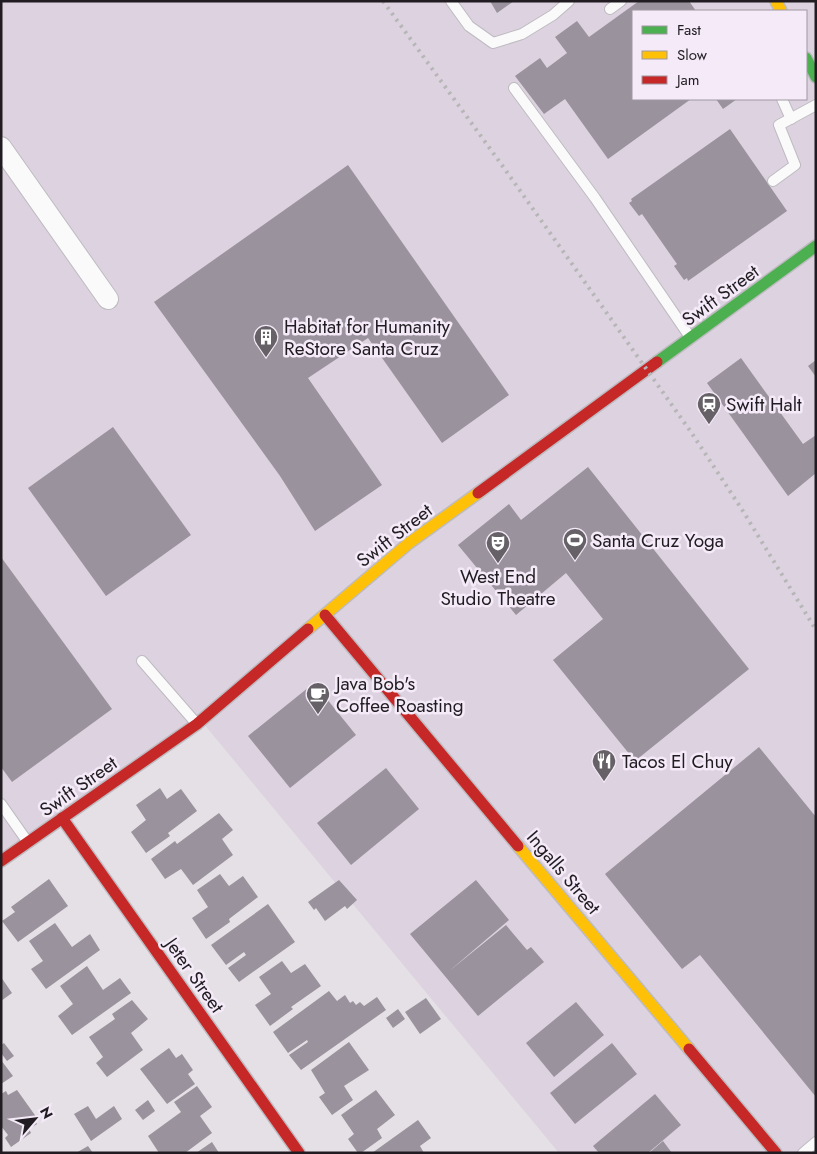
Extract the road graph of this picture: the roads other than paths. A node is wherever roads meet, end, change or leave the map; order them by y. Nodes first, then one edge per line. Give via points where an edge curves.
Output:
1 (452, 1) edge
2 (569, 1) edge
3 (621, 1) edge
4 (610, 9) dead end
5 (807, 60) edge
6 (816, 77) edge
7 (514, 88) dead end
8 (782, 100) edge
9 (816, 105) edge
10 (791, 119) junction
11 (1, 147) edge
12 (773, 181) dead end
13 (816, 246) edge
14 (108, 299) dead end
15 (691, 338) junction
16 (325, 615) junction
17 (142, 661) dead end
18 (197, 724) junction
19 (1, 804) edge
20 (62, 818) junction
21 (28, 842) junction
22 (1, 861) edge
23 (816, 1142) edge
24 (299, 1153) edge
25 (776, 1153) edge
26 (803, 1153) edge

1 - 2 lane via 469,26 493,43 522,34
3 - 4 lane
5 - 6 street
7 - 15 lane
8 - 10 lane
9 - 10 lane
10 - 12 lane via 779,125 795,165
11 - 14 street
13 - 15 street, Swift Street
15 - 16 street, Swift Street via 409,543
16 - 18 street, Swift Street
16 - 25 street, Ingalls Street
17 - 18 lane
18 - 20 street, Swift Street
19 - 21 lane
20 - 21 street, Swift Street
20 - 24 street, Jeter Street
21 - 22 street, Swift Street
23 - 26 lane

